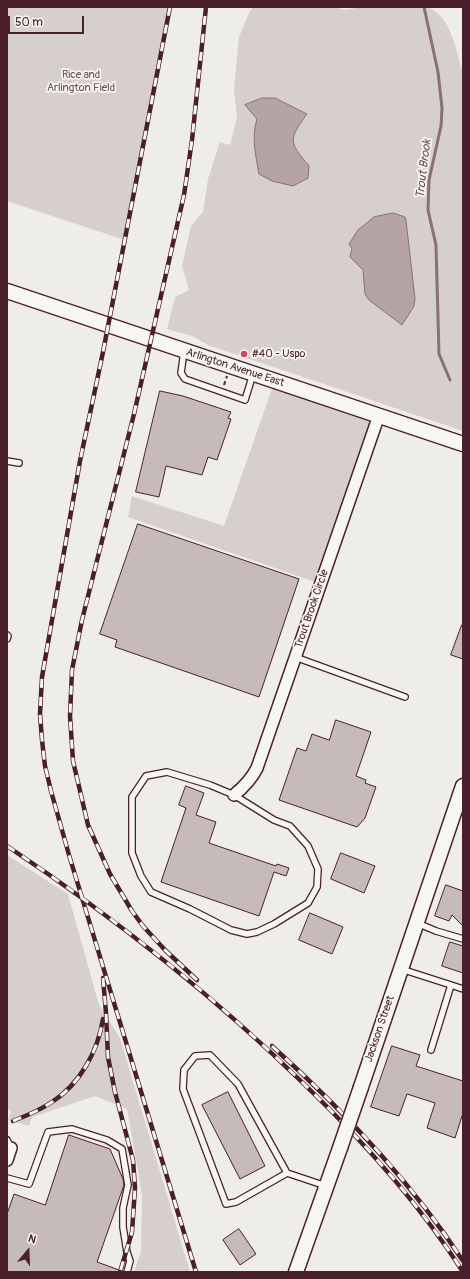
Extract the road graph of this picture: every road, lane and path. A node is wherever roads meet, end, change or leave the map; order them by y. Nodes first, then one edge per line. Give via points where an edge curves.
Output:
1 (7, 291) edge
2 (184, 351) junction
3 (253, 373) junction
4 (227, 374) dead end
5 (222, 392) junction
6 (379, 415) junction
7 (463, 444) edge
8 (7, 460) edge
9 (19, 463) dead end
10 (7, 635) edge
11 (7, 639) edge
12 (295, 657) junction
13 (405, 697) dead end
14 (463, 786) edge
15 (234, 795) junction
16 (416, 923) junction
17 (463, 940) edge
18 (401, 969) junction
19 (451, 985) junction
20 (463, 989) edge
21 (431, 1050) dead end
22 (9, 1144) edge
23 (7, 1160) edge
24 (287, 1172) junction
25 (7, 1178) edge
26 (327, 1186) junction
27 (127, 1272) edge
28 (296, 1272) edge

1 - 2 street, Arlington Avenue East
2 - 3 street, Arlington Avenue East
2 - 5 lane via 181,373 185,379
3 - 5 lane via 245,400
3 - 6 street, Arlington Avenue East
4 - 5 path
6 - 7 street, Arlington Avenue East
6 - 12 street, Trout Brook Circle
8 - 9 lane
10 - 11 lane
12 - 13 lane
12 - 15 street, Trout Brook Circle via 256,768 243,788
14 - 16 street, Jackson Street
15 - 15 lane via 210,784 167,772 146,776 132,797 132,853 151,892 231,930 247,934 274,924 308,903 317,887 318,869 308,846 290,826 274,820
16 - 17 lane
16 - 18 street, Jackson Street
18 - 19 lane
18 - 26 street, Jackson Street, bridge
19 - 20 lane
19 - 21 lane
22 - 23 street
24 - 24 lane via 236,1202 226,1204 183,1089 184,1070 195,1056 210,1055 238,1084
24 - 26 lane
25 - 27 lane via 29,1184 48,1132 72,1129 107,1140 122,1149 128,1185 123,1227 130,1261
26 - 28 street, Jackson Street

